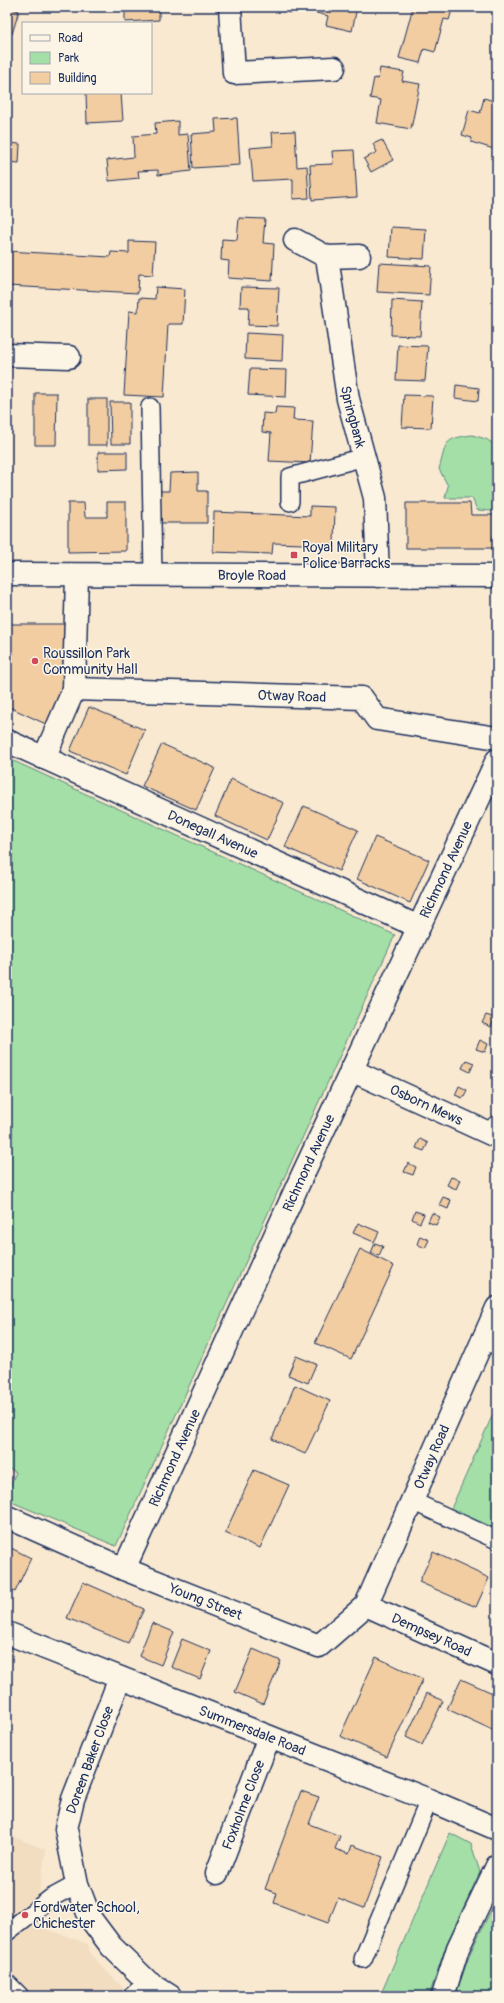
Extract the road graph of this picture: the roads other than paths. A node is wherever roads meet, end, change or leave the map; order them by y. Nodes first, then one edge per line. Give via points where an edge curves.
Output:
1 (230, 7) edge
2 (334, 68) dead end
3 (295, 240) dead end
4 (359, 256) dead end
5 (327, 257) junction
6 (7, 355) edge
7 (70, 357) dead end
8 (150, 407) dead end
9 (364, 457) junction
10 (290, 502) dead end
11 (7, 574) edge
12 (78, 575) junction
13 (153, 575) junction
14 (378, 576) junction
15 (497, 576) edge
16 (74, 689) junction
17 (497, 738) edge
18 (7, 741) edge
19 (44, 758) junction
20 (497, 760) edge
21 (419, 927) junction
22 (351, 1070) junction
23 (497, 1127) edge
24 (497, 1308) edge
25 (490, 1343) edge
26 (412, 1501) junction
27 (7, 1517) edge
28 (497, 1540) edge
29 (124, 1569) junction
30 (366, 1605) junction
31 (7, 1633) edge
32 (497, 1664) edge
33 (120, 1678) junction
34 (269, 1737) junction
35 (429, 1800) junction
36 (497, 1829) edge
37 (497, 1866) edge
38 (217, 1873) dead end
39 (77, 1884) junction
40 (7, 1932) edge
41 (363, 1959) dead end
42 (7, 1983) edge
43 (140, 1989) edge
44 (20, 1996) edge
45 (170, 1996) edge
46 (443, 1996) edge

1 - 2 street via 234,73
3 - 5 street
4 - 5 street
5 - 9 street, Springbank via 348,399
6 - 7 street
8 - 13 lane
9 - 10 lane via 290,477
9 - 14 street, Springbank via 375,498
11 - 12 street, Broyle Road
12 - 13 street, Broyle Road
12 - 16 street
13 - 14 street, Broyle Road
14 - 15 street, Broyle Road
16 - 17 street, Otway Road via 362,698 377,719
16 - 19 street
18 - 19 street, Donegall Avenue
19 - 21 street, Donegall Avenue
20 - 21 street, Richmond Avenue
21 - 22 street, Richmond Avenue
22 - 23 street, Osborn Mews via 493,1135
22 - 29 street, Richmond Avenue
24 - 25 street, Otway Road
25 - 26 street, Otway Road
26 - 28 lane
26 - 30 street, Otway Road
27 - 29 street, Young Street
29 - 30 street, Young Street via 319,1646
30 - 32 street, Dempsey Road
31 - 33 street, Summersdale Road
33 - 34 street, Summersdale Road
33 - 39 street, Doreen Baker Close via 73,1799 66,1829
34 - 35 street, Summersdale Road
34 - 38 street, Foxholme Close
35 - 36 street, Summersdale Road
35 - 41 lane
37 - 46 street via 458,1948
39 - 40 lane via 51,1898
39 - 43 street, Doreen Baker Close via 90,1918
42 - 44 lane
43 - 45 street, Doreen Baker Close

